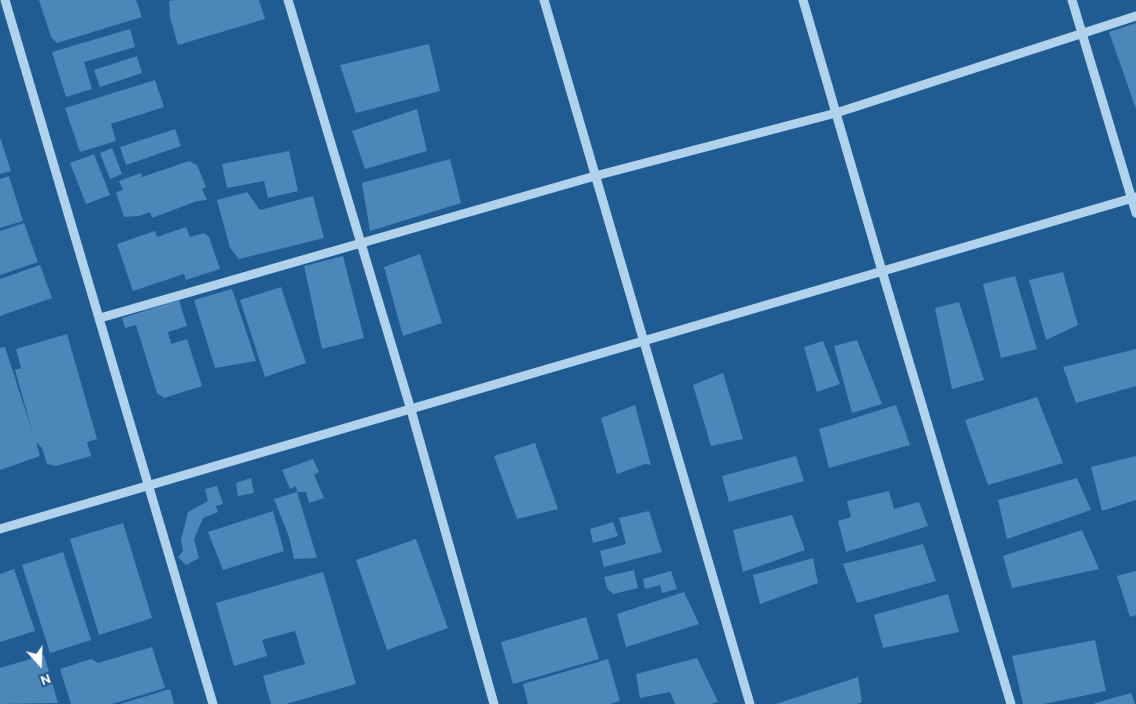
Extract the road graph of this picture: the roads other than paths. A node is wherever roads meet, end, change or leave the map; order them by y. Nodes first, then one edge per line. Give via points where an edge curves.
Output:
1 (5, 0) edge
2 (288, 0) edge
3 (544, 0) edge
4 (804, 0) edge
5 (1072, 0) edge
6 (1136, 16) edge
7 (1082, 33) junction
8 (836, 113) junction
9 (595, 176) junction
10 (1134, 197) edge
11 (1136, 213) edge
12 (361, 243) junction
13 (882, 271) junction
14 (100, 318) junction
15 (643, 341) junction
16 (411, 410) junction
17 (149, 485) junction
18 (0, 529) edge
19 (214, 704) edge
20 (494, 704) edge
21 (750, 704) edge
22 (1011, 704) edge

1 - 14 street
2 - 12 street
3 - 9 street
4 - 8 street
5 - 7 street
6 - 7 street
7 - 8 street
7 - 10 street
8 - 9 street
8 - 13 street
9 - 12 street
9 - 15 street
10 - 11 street
10 - 13 street
12 - 14 street
12 - 16 street
13 - 15 street
13 - 22 street
14 - 17 street
15 - 16 street
15 - 21 street
16 - 17 street
16 - 20 street
17 - 18 street
17 - 19 street

